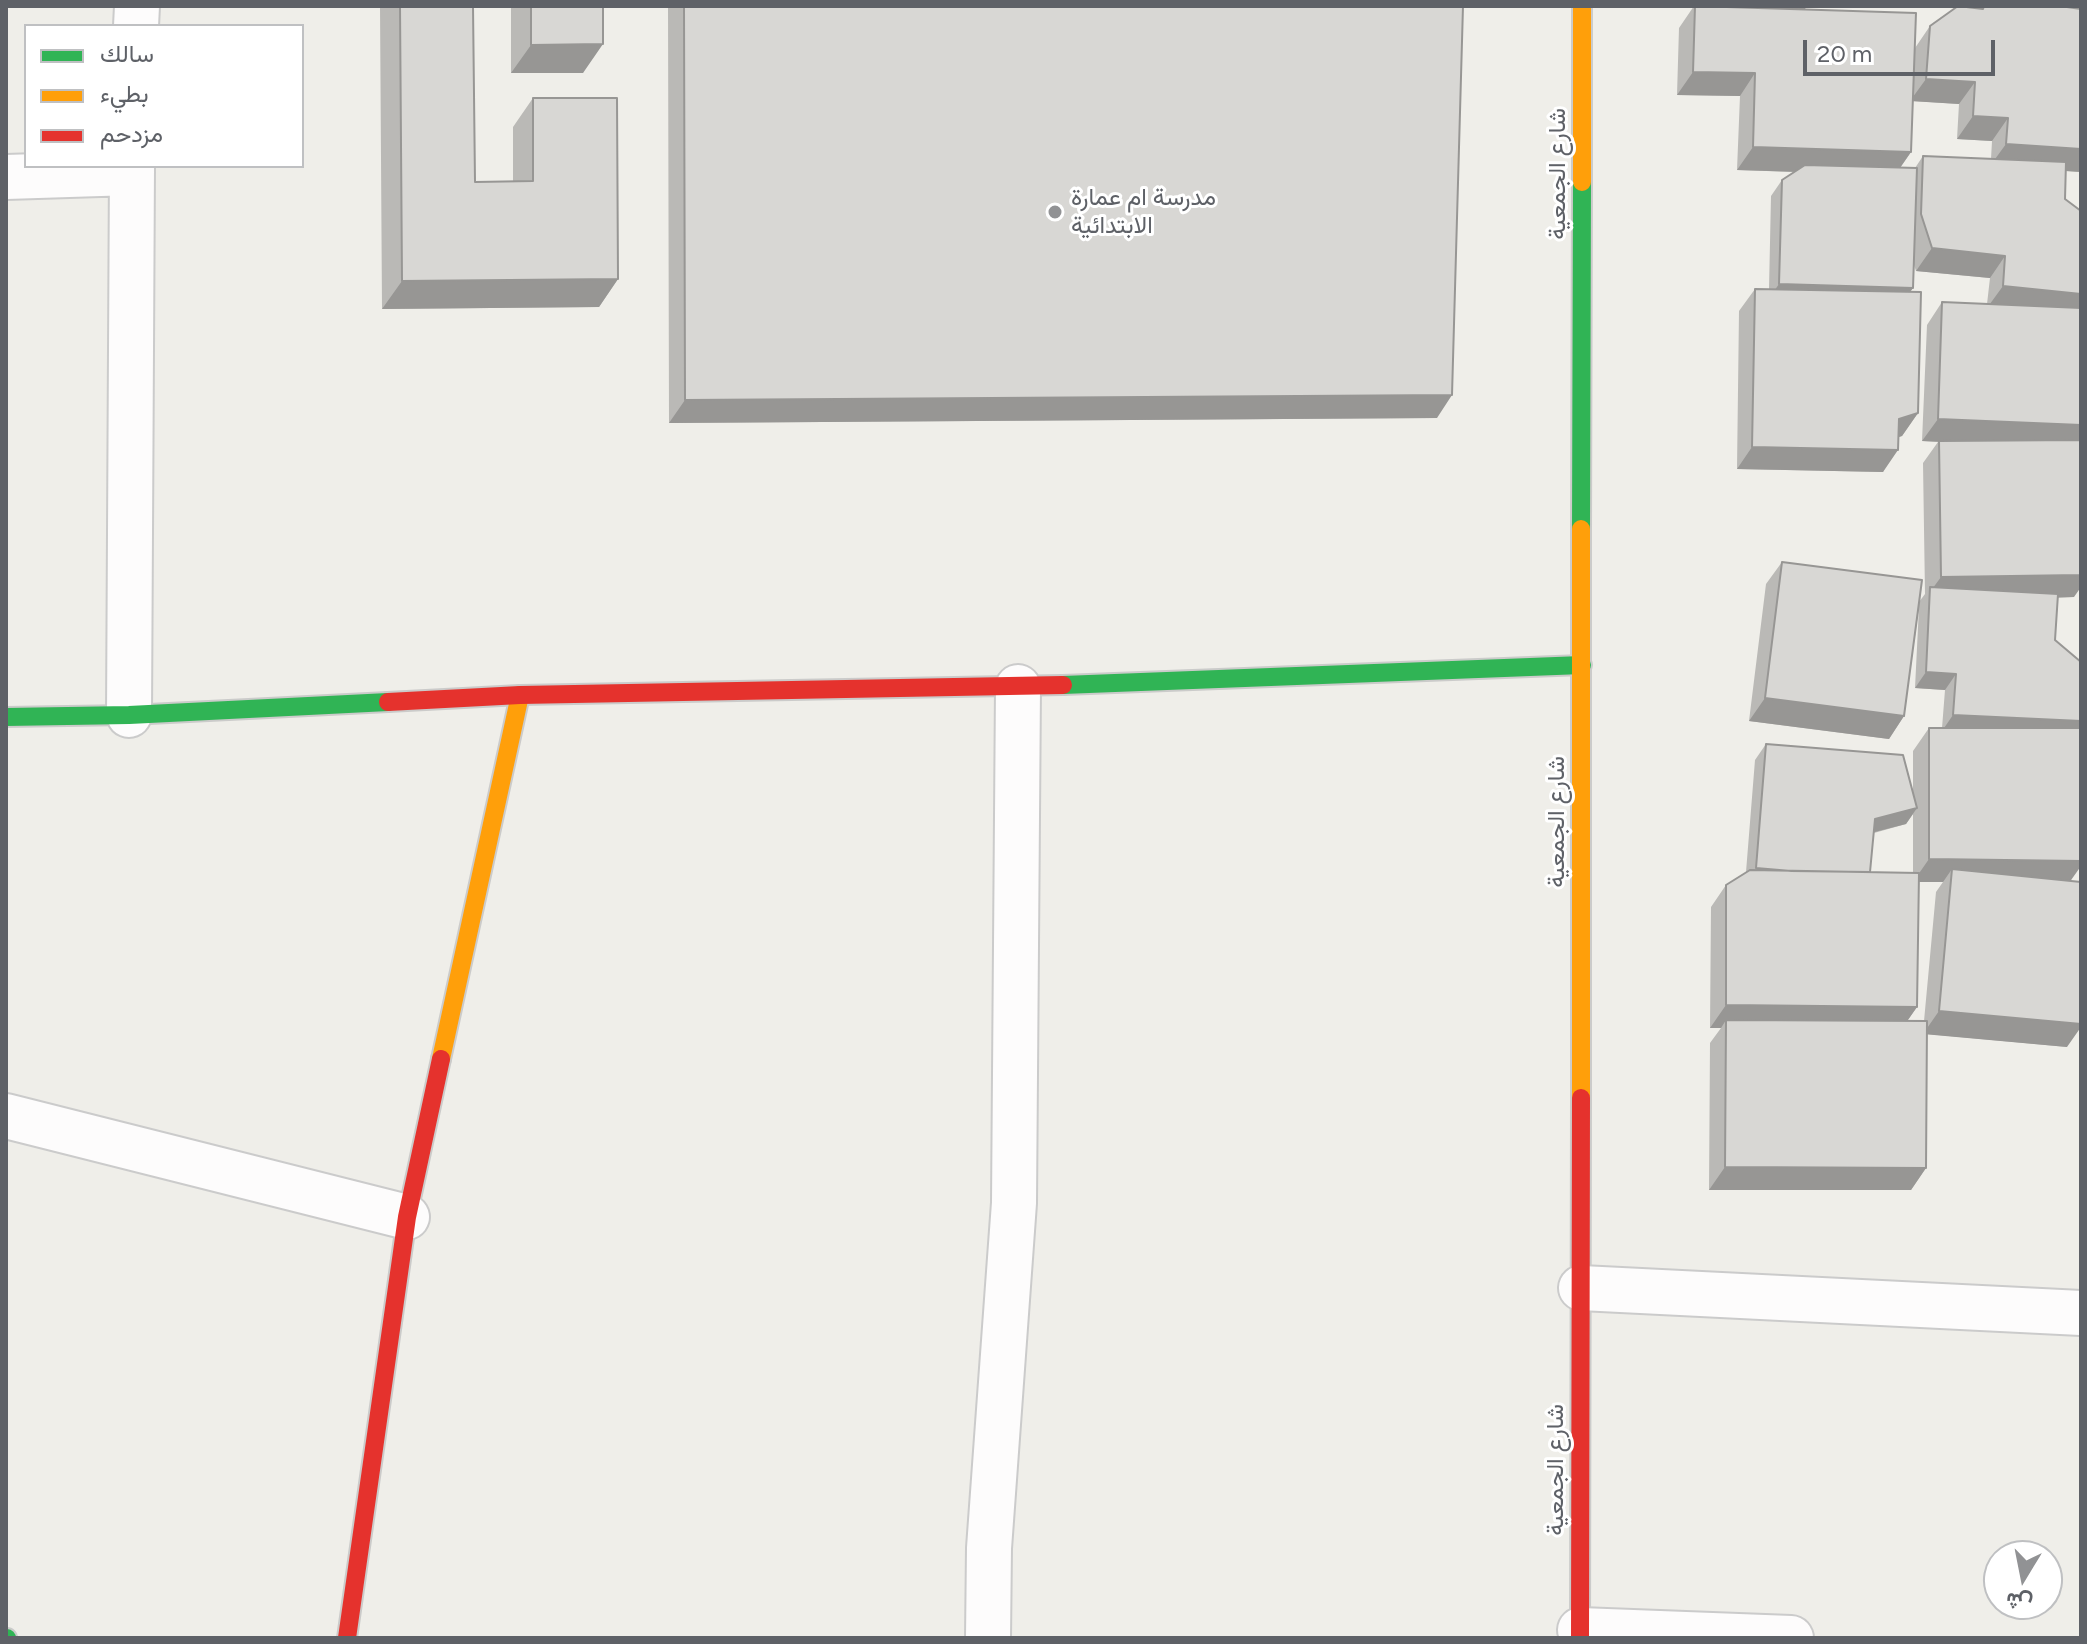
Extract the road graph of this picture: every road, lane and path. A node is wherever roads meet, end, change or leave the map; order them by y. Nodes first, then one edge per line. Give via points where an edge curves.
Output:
1 (1582, 6) edge
2 (132, 170) edge
3 (6, 177) edge
4 (1582, 665) junction
5 (1018, 687) junction
6 (520, 695) junction
7 (129, 715) junction
8 (6, 717) edge
9 (6, 1116) edge
10 (407, 1217) junction
11 (1581, 1288) junction
12 (2081, 1313) edge
13 (1580, 1634) edge
14 (347, 1638) edge
15 (988, 1638) edge
16 (1791, 1638) edge

1 - 4 street, شارع الجمعية
2 - 3 street
2 - 7 street
4 - 5 street
4 - 11 street, شارع الجمعية
5 - 6 street
5 - 15 street via 1014,1203 989,1548
6 - 7 street
6 - 10 street
7 - 8 street
9 - 10 street
10 - 14 street
11 - 12 street
11 - 13 street, شارع الجمعية
13 - 16 street

